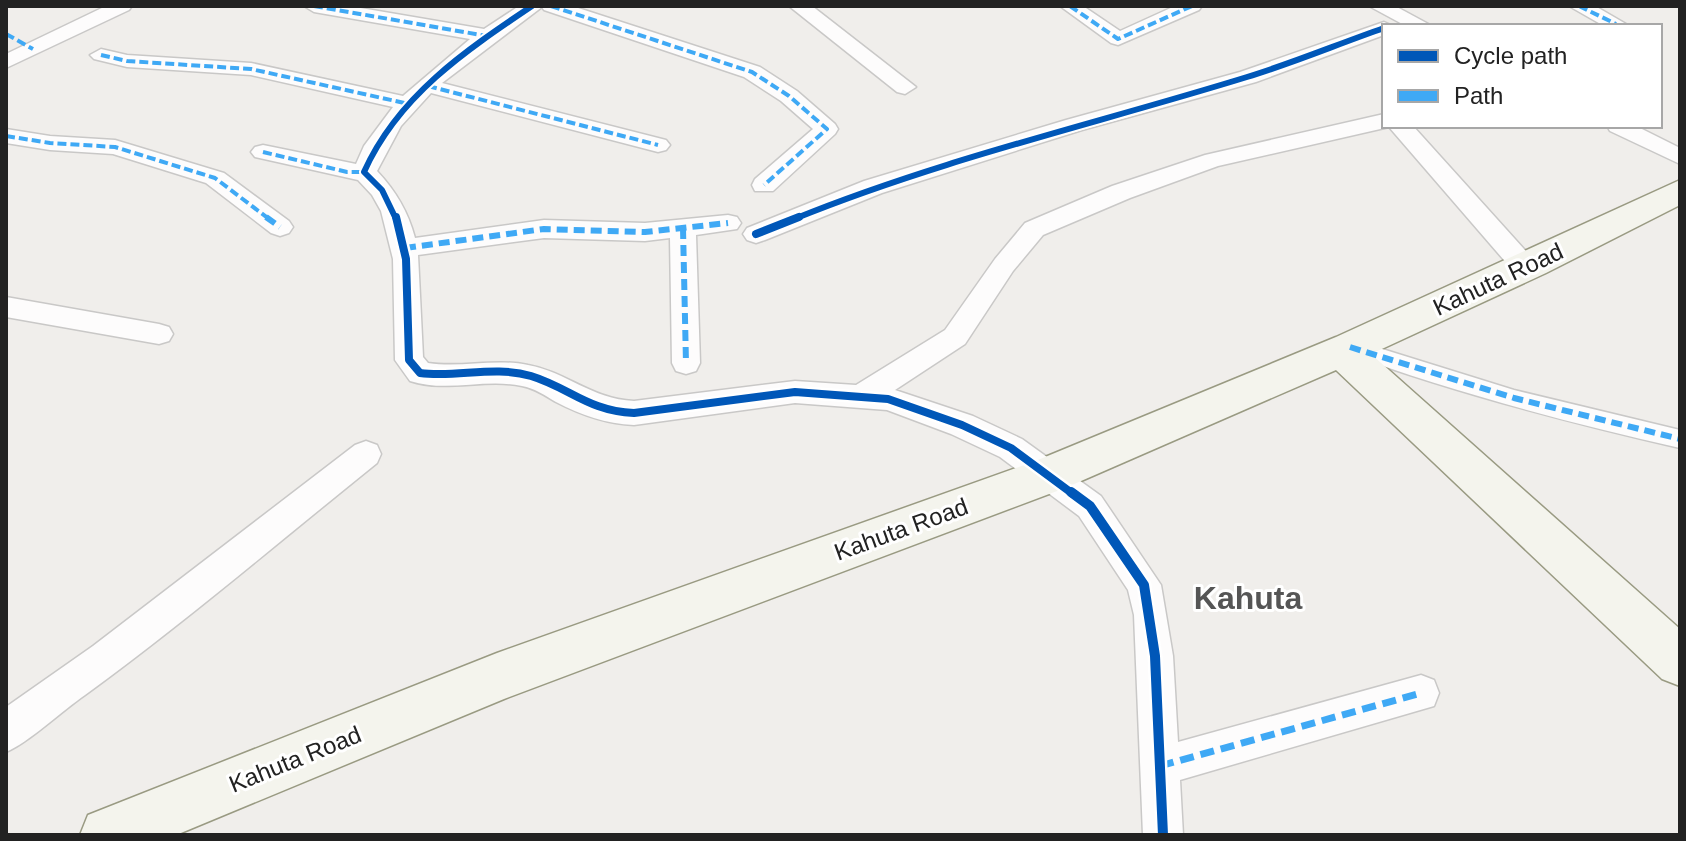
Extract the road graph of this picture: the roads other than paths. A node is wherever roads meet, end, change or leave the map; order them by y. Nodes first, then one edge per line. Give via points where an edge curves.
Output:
1 (122, 6) edge
2 (314, 6) edge
3 (532, 6) edge
4 (551, 6) edge
5 (799, 6) edge
6 (1070, 6) edge
7 (1192, 6) edge
8 (1379, 6) edge
9 (1579, 6) edge
10 (1619, 19) edge
11 (1406, 24) edge
12 (1382, 29) edge
13 (6, 34) edge
14 (487, 36) junction
15 (33, 49) junction
16 (101, 55) dead end
17 (6, 62) edge
18 (905, 87) dead end
19 (419, 95) junction
20 (1382, 122) edge
21 (1402, 128) edge
22 (1622, 128) edge
23 (6, 136) edge
24 (658, 145) dead end
25 (263, 152) dead end
26 (1680, 157) edge
27 (364, 172) junction
28 (764, 185) dead end
29 (1680, 191) edge
30 (728, 223) dead end
31 (280, 227) dead end
32 (683, 228) junction
33 (756, 234) dead end
34 (405, 248) junction
35 (1525, 267) junction
36 (6, 307) edge
37 (159, 334) dead end
38 (1346, 349) junction
39 (686, 363) dead end
40 (859, 398) junction
41 (1680, 439) edge
42 (366, 454) dead end
43 (1049, 475) junction
44 (1680, 662) edge
45 (1421, 693) dead end
46 (6, 733) edge
47 (1160, 766) junction
48 (108, 835) edge
49 (1163, 835) edge

1 - 15 street
2 - 14 street
3 - 14 street
4 - 28 street via 752,72 827,129
5 - 18 street
6 - 7 street via 1118,39
8 - 11 street
9 - 10 street
12 - 33 street via 1248,77 873,187
13 - 15 street
14 - 19 street
15 - 17 street
16 - 19 street via 251,69
19 - 24 street
19 - 27 street via 388,127
20 - 40 street via 1213,160 1034,229 955,337
21 - 35 street
22 - 26 street
23 - 31 street via 115,147 215,178
25 - 27 street
27 - 34 street via 395,209
29 - 35 main road, Kahuta Road
30 - 32 street
32 - 34 street via 544,229
32 - 39 street
34 - 40 street via 409,360 420,373 495,371 531,376 611,412 795,392
35 - 38 main road, Kahuta Road
36 - 37 street
38 - 41 street
38 - 43 main road, Kahuta Road
38 - 44 main road
40 - 43 street via 888,399 962,425 1011,448
42 - 46 street
43 - 47 street via 1090,506 1144,585 1151,615
43 - 48 main road, Kahuta Road via 497,677
45 - 47 street
47 - 49 street

